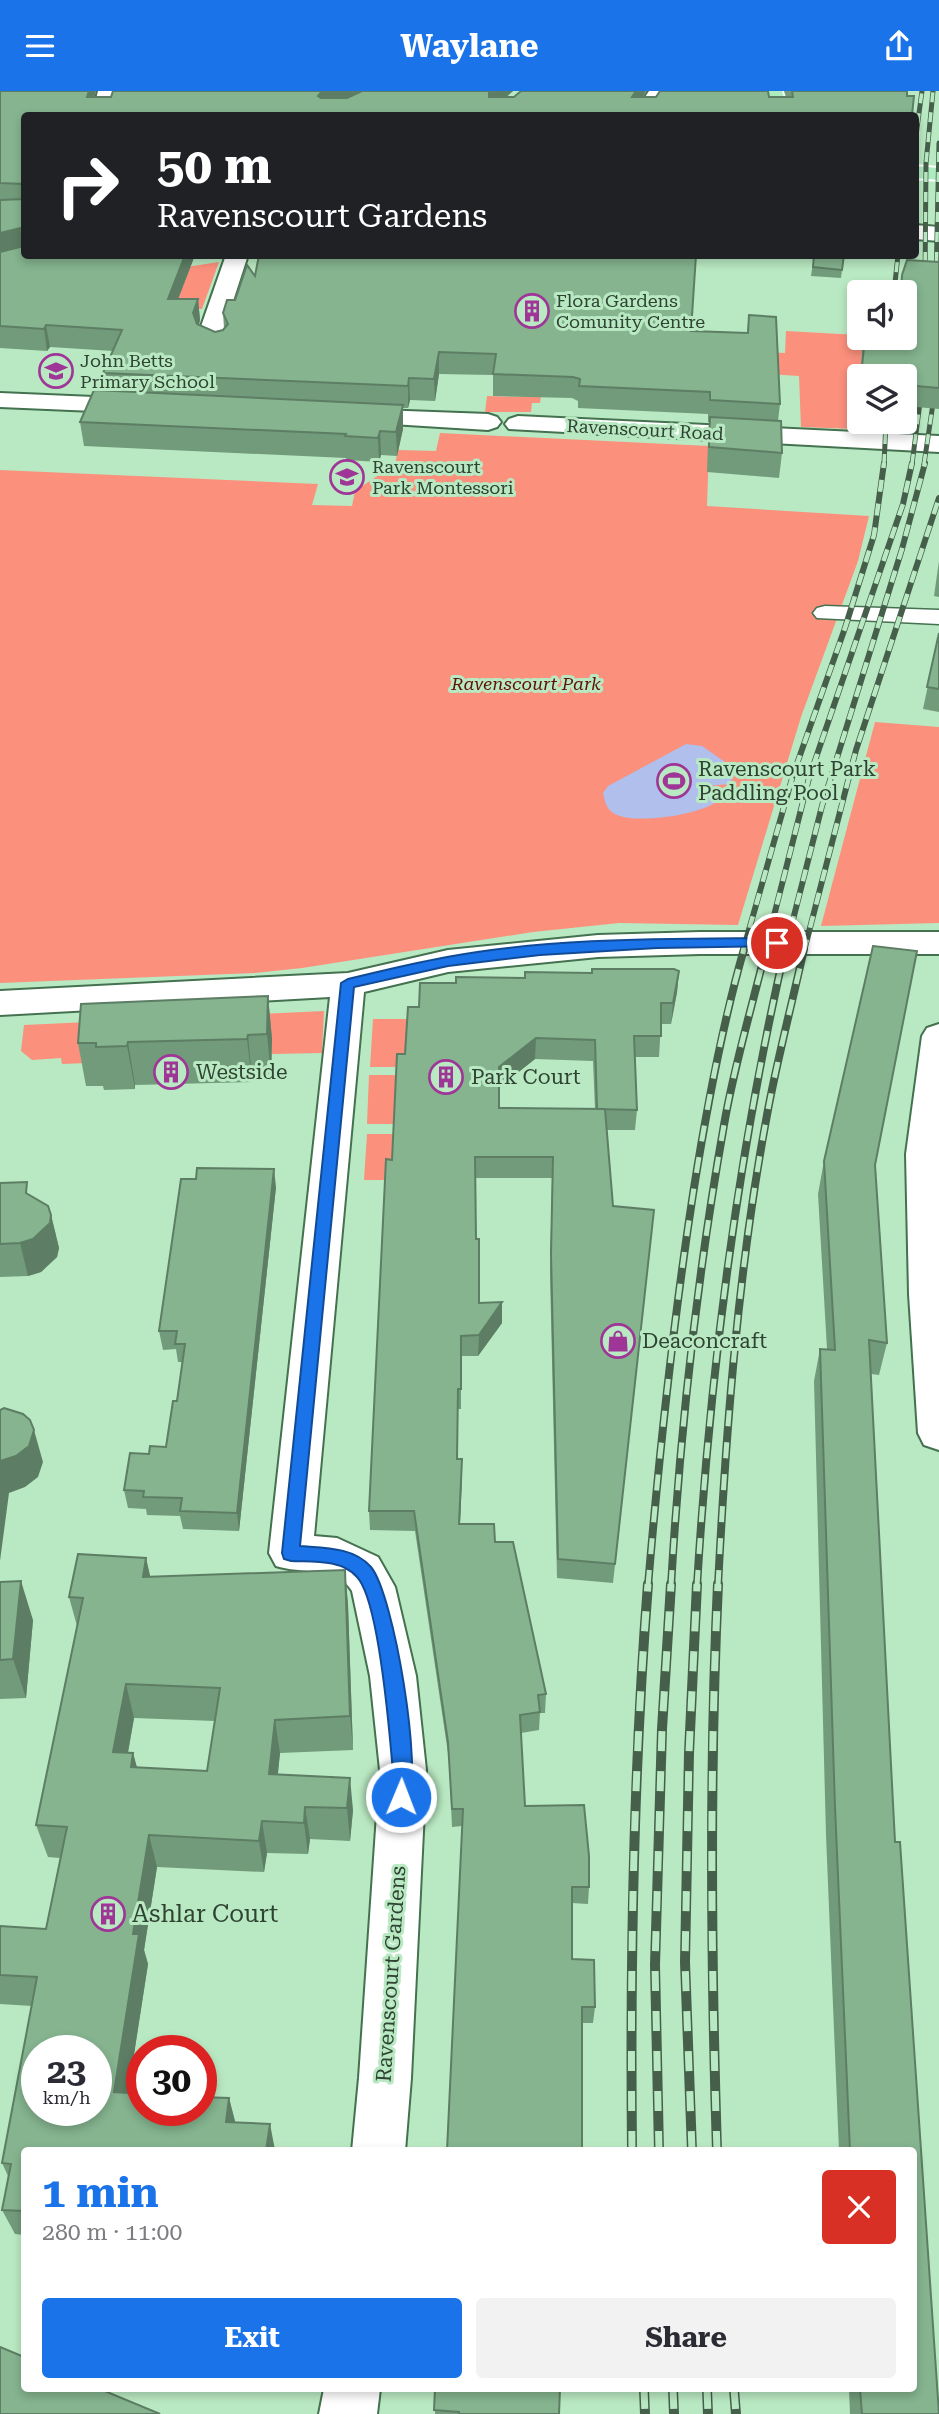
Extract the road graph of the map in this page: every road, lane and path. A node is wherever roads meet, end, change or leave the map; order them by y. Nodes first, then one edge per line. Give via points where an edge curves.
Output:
1 (108, 91) edge
2 (659, 91) edge
3 (772, 91) edge
4 (103, 112) edge
5 (645, 112) edge
6 (778, 112) edge
7 (919, 172) edge
8 (939, 174) edge
9 (919, 232) edge
10 (939, 234) edge
11 (236, 259) edge
12 (216, 344) edge
13 (0, 400) edge
14 (167, 408) edge
15 (334, 415) edge
16 (488, 422) dead end
17 (518, 424) dead end
18 (939, 444) edge
19 (825, 613) dead end
20 (939, 617) edge
21 (939, 943) edge
22 (348, 983) junction
23 (0, 1003) edge
24 (939, 1036) edge
25 (934, 1294) edge
26 (939, 1433) edge
27 (378, 2147) edge
28 (352, 2392) edge
29 (348, 2414) edge

1 - 4 street
2 - 5 street
3 - 6 main road
7 - 8 main road
9 - 10 street
11 - 12 street via 209,335
13 - 14 street
15 - 16 street
17 - 18 street, Ravenscourt Road
19 - 20 street
21 - 22 street via 700,943 540,950 448,961
22 - 23 street
22 - 27 street, Ravenscourt Gardens via 291,1553 337,1556 363,1570 373,1587 393,1676 403,1770
24 - 25 street via 924,1154
25 - 26 street
28 - 29 street

